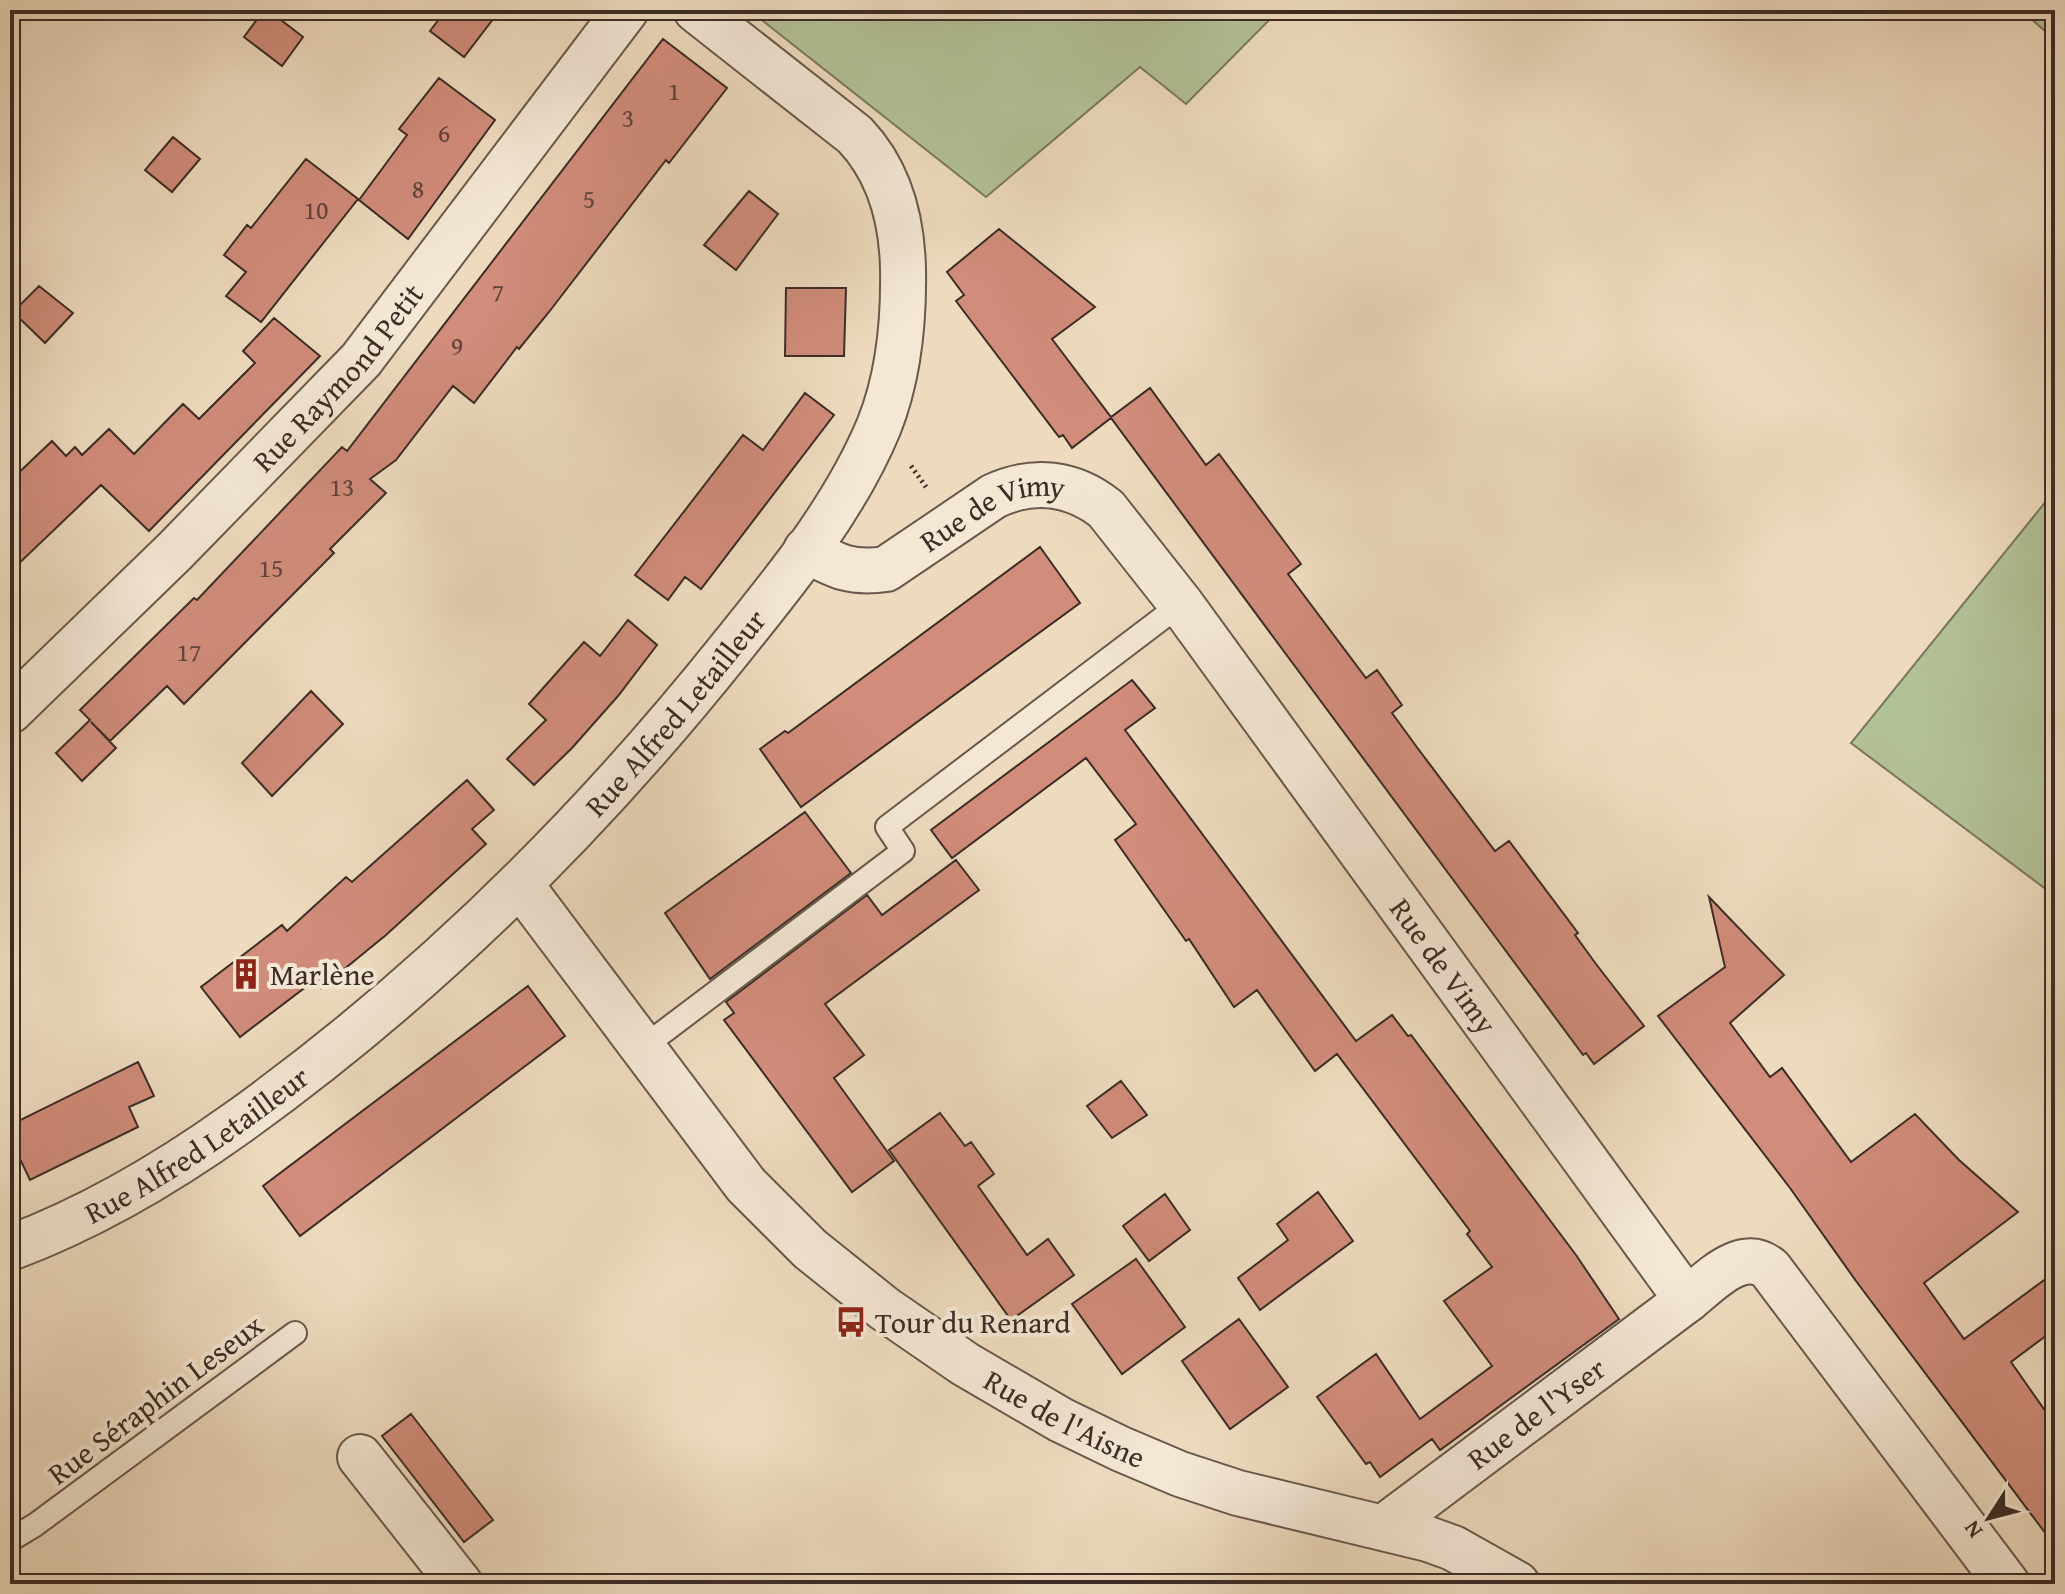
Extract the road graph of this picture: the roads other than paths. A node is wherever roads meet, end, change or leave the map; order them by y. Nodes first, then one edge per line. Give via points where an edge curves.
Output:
1 (626, 10) edge
2 (696, 10) edge
3 (806, 550) junction
4 (1181, 604) junction
5 (10, 711) edge
6 (520, 884) junction
7 (642, 1048) junction
8 (10, 1248) edge
9 (1687, 1300) junction
10 (295, 1333) dead end
11 (360, 1457) dead end
12 (1384, 1527) junction
13 (10, 1540) edge
14 (460, 1584) edge
15 (1517, 1584) edge
16 (2007, 1584) edge

1 - 5 street, Rue Raymond Petit via 361,360
2 - 3 street, Rue Alfred Letailleur via 868,149 888,186 899,232 903,313 887,399 868,451
3 - 4 street, Rue de Vimy via 849,571 886,569 994,496 1030,484 1054,484 1091,496 1106,509
3 - 6 street, Rue Alfred Letailleur via 684,706
4 - 7 lane via 887,827 903,851
4 - 9 street, Rue de Vimy
6 - 7 street, Rue de l'Aisne
6 - 8 street, Rue Alfred Letailleur via 381,1012 236,1123 110,1202
7 - 12 street, Rue de l'Aisne via 727,1161 787,1228 885,1309 965,1364 1061,1420 1180,1474
9 - 12 street, Rue de l'Yser
9 - 16 street via 1737,1262 1754,1260 1770,1269
10 - 13 lane, Rue Séraphin Leseux
11 - 14 street
12 - 15 street, Rue de l'Aisne via 1453,1548

